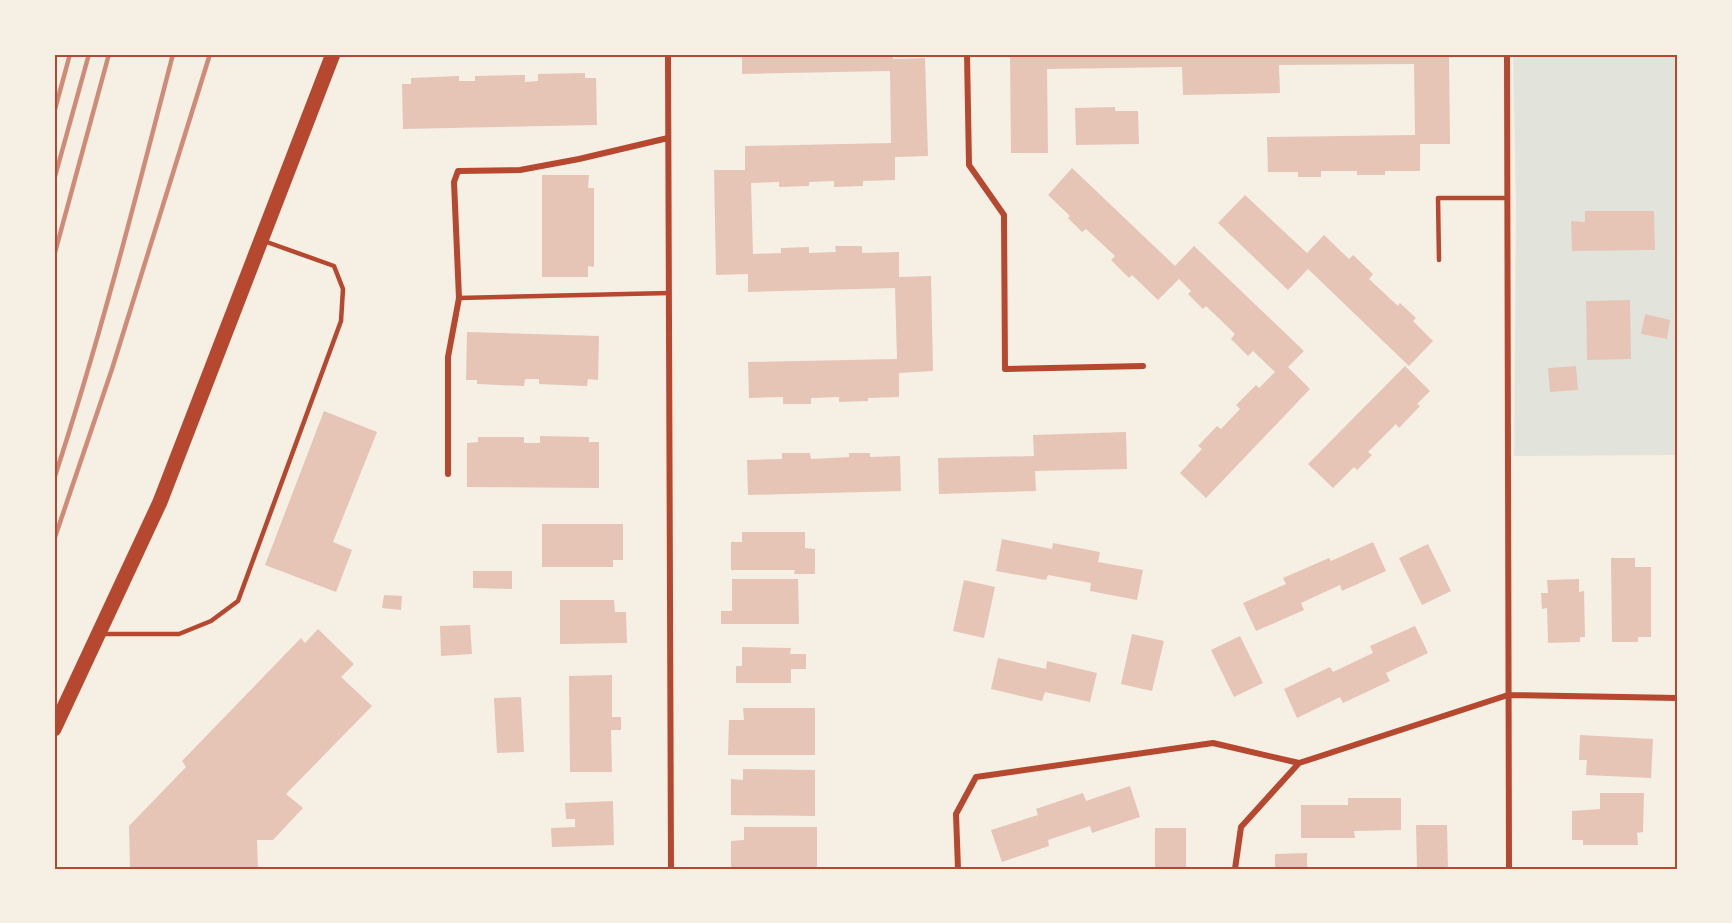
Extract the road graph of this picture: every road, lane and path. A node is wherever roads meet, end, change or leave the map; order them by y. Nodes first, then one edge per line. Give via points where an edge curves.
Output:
1 (333, 54) edge
2 (668, 54) edge
3 (967, 54) edge
4 (1507, 54) edge
5 (668, 138) junction
6 (1507, 198) junction
7 (262, 240) junction
8 (1439, 260) dead end
9 (669, 293) junction
10 (459, 298) junction
11 (1143, 366) dead end
12 (448, 474) dead end
13 (98, 634) junction
14 (1508, 695) junction
15 (1678, 698) edge
16 (54, 729) edge
17 (1299, 763) junction
18 (671, 869) edge
19 (958, 869) edge
20 (1235, 869) edge
21 (1509, 869) edge

1 - 7 main road
2 - 5 street
3 - 11 street via 969,165 1004,215 1005,369
4 - 6 street
5 - 9 street
5 - 10 street via 520,170 458,171 454,182
6 - 8 lane via 1438,198
6 - 14 street
7 - 13 main road via 160,502
7 - 13 lane via 334,266 343,289 342,310 238,601 212,621 179,633
9 - 10 lane
9 - 18 street
10 - 12 street via 448,357
13 - 16 main road
14 - 15 street
14 - 17 street
14 - 21 street
17 - 19 street via 1213,743 976,777 956,814
17 - 20 street via 1241,827

